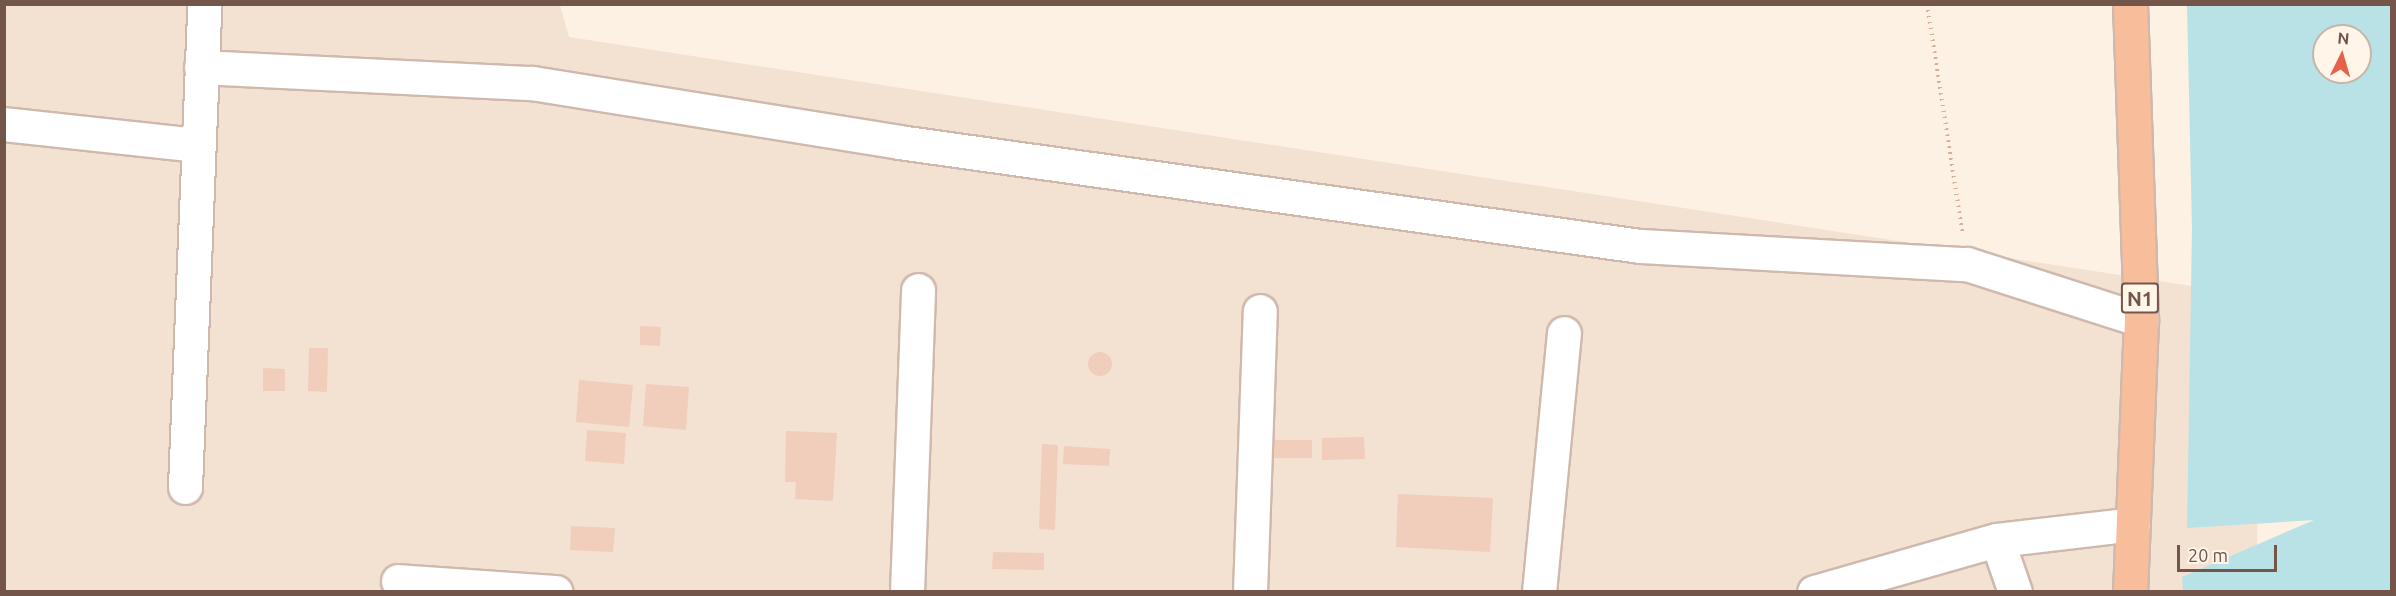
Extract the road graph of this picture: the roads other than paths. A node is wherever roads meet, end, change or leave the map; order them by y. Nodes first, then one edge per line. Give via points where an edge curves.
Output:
1 (204, 4) edge
2 (2130, 4) edge
3 (201, 67) junction
4 (4, 124) edge
5 (198, 145) junction
6 (918, 290) dead end
7 (1260, 311) dead end
8 (2141, 320) junction
9 (1564, 333) dead end
10 (185, 488) dead end
11 (2133, 524) junction
12 (1997, 540) junction
13 (398, 581) dead end
14 (556, 591) edge
15 (907, 591) edge
16 (1250, 591) edge
17 (1539, 591) edge
18 (1814, 591) edge
19 (2015, 591) edge
20 (2130, 591) edge

1 - 3 street
2 - 8 highway, N1
3 - 5 street
3 - 8 street via 532,82 899,142 1640,246 1967,264
4 - 5 street
5 - 10 street
6 - 15 street
7 - 16 street
8 - 11 highway, N1
9 - 17 street
11 - 12 street
11 - 20 highway, N1
12 - 18 street
12 - 19 street
13 - 14 street

